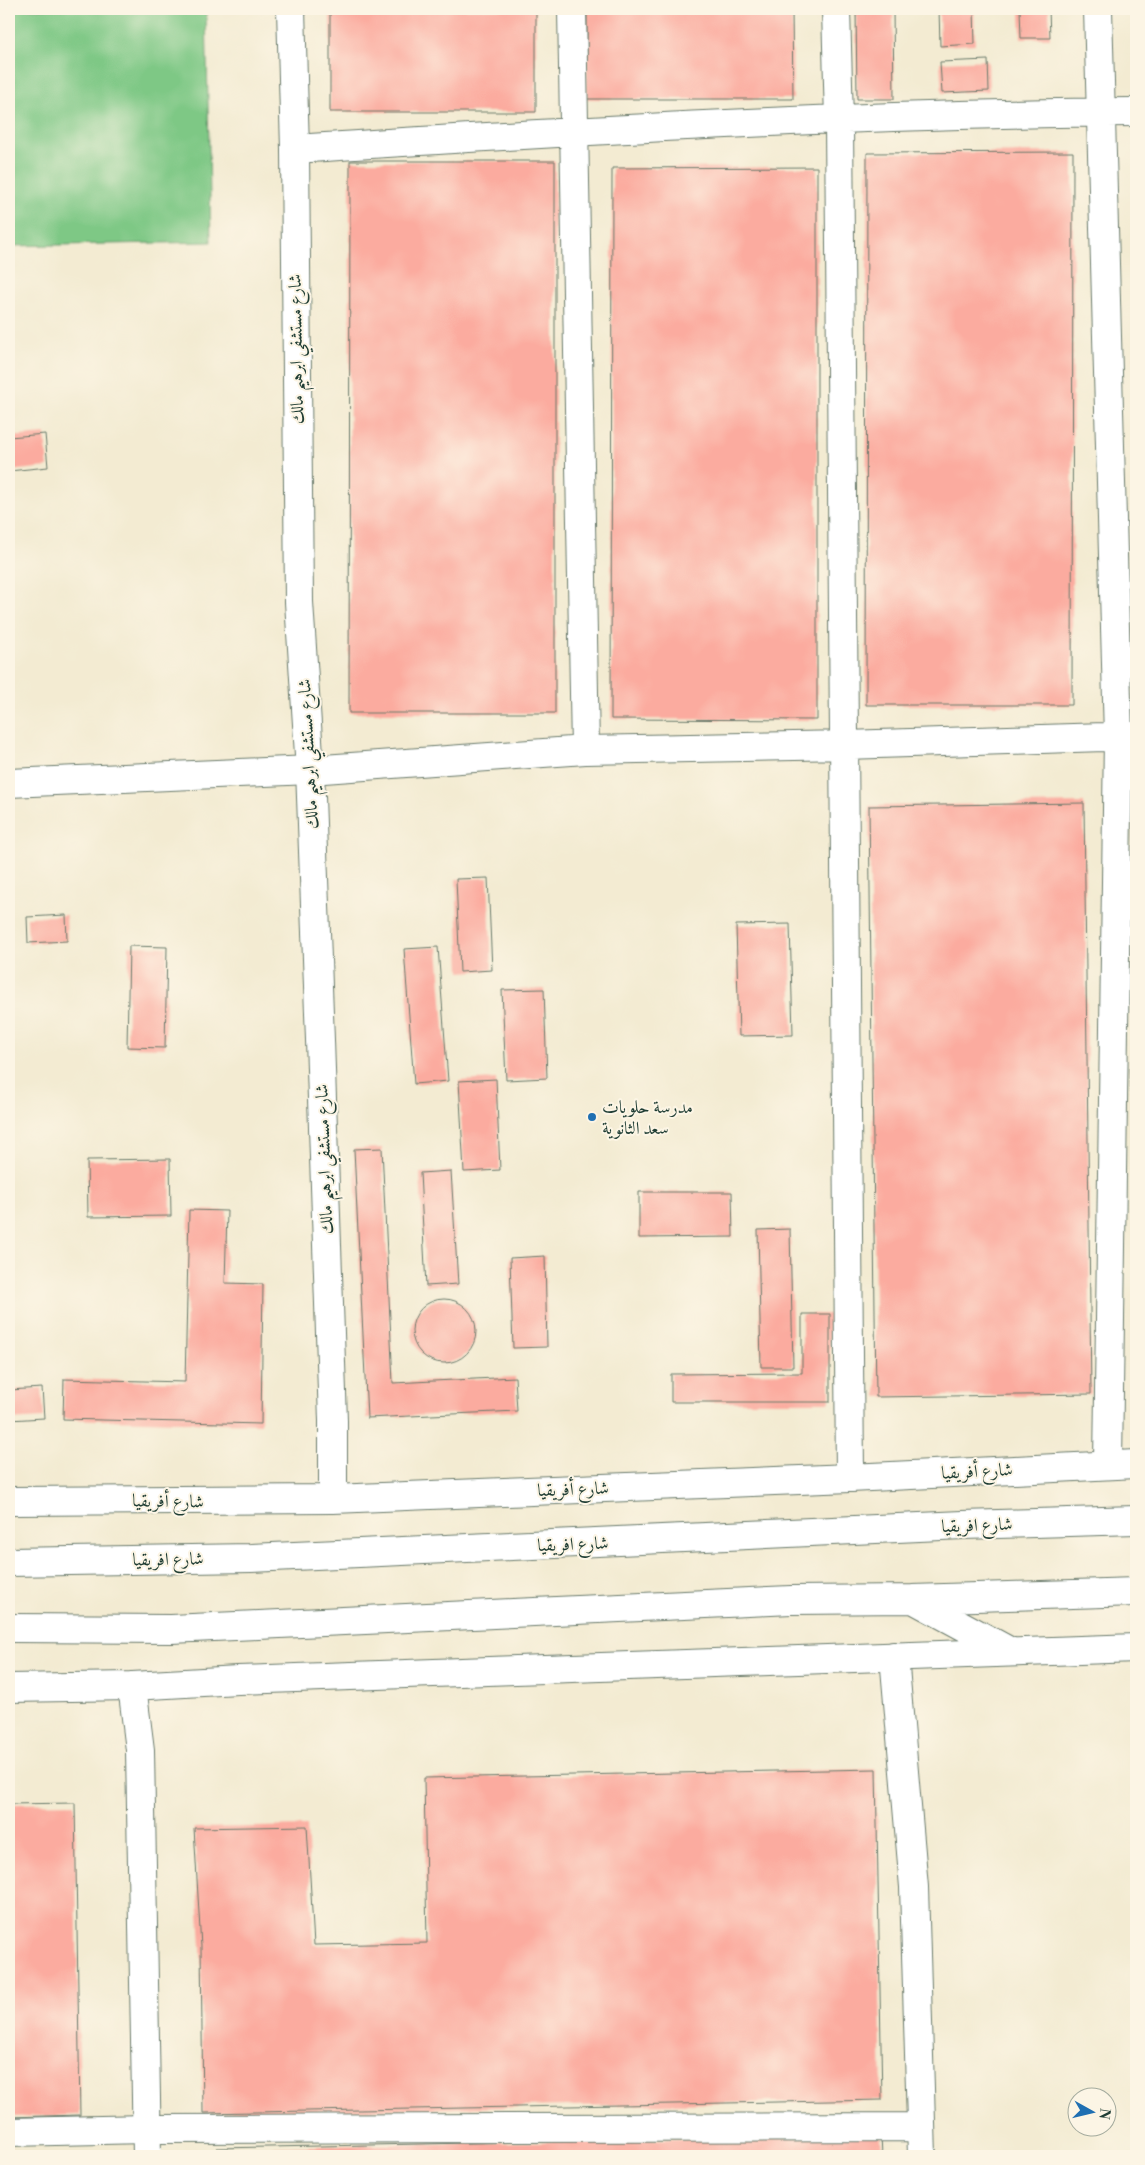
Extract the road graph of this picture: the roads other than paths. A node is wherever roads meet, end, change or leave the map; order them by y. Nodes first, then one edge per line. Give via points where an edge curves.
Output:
1 (291, 9) edge
2 (572, 9) edge
3 (836, 9) edge
4 (1098, 9) edge
5 (1136, 112) edge
6 (1102, 113) junction
7 (839, 121) junction
8 (574, 132) junction
9 (295, 149) junction
10 (1127, 736) edge
11 (845, 745) junction
12 (585, 750) junction
13 (310, 770) junction
14 (9, 783) edge
15 (1108, 1464) junction
16 (1136, 1464) edge
17 (850, 1478) junction
18 (333, 1499) junction
19 (9, 1502) edge
20 (1136, 1520) edge
21 (9, 1562) edge
22 (1136, 1592) edge
23 (912, 1599) junction
24 (9, 1628) edge
25 (1136, 1648) edge
26 (1011, 1652) junction
27 (894, 1656) junction
28 (132, 1686) junction
29 (9, 1688) edge
30 (921, 2127) junction
31 (147, 2129) junction
32 (9, 2132) edge
33 (147, 2156) edge
34 (922, 2156) edge

1 - 9 main road, شارع مستشفي ابرهيم مالك
2 - 8 main road
3 - 7 main road
4 - 6 main road
5 - 6 main road
6 - 7 main road
6 - 10 main road
7 - 8 main road
7 - 11 main road
8 - 9 main road
8 - 12 main road
9 - 13 main road, شارع مستشفي ابرهيم مالك via 299,602
10 - 11 main road
10 - 15 main road
11 - 12 main road
11 - 17 main road
12 - 13 main road
13 - 14 main road
13 - 18 main road, شارع مستشفي ابرهيم مالك
15 - 16 main road, شارع أفريقيا
15 - 17 main road, شارع أفريقيا
17 - 18 main road, شارع أفريقيا
18 - 19 main road, شارع أفريقيا
20 - 21 main road, شارع افريقيا via 251,1558
22 - 23 main road
23 - 24 main road via 791,1600 171,1629
23 - 26 main road
25 - 26 main road
26 - 27 main road
27 - 28 main road
27 - 30 main road via 914,1887
28 - 29 main road
28 - 31 main road via 140,1750
30 - 31 main road
30 - 34 main road
31 - 32 main road
31 - 33 main road

